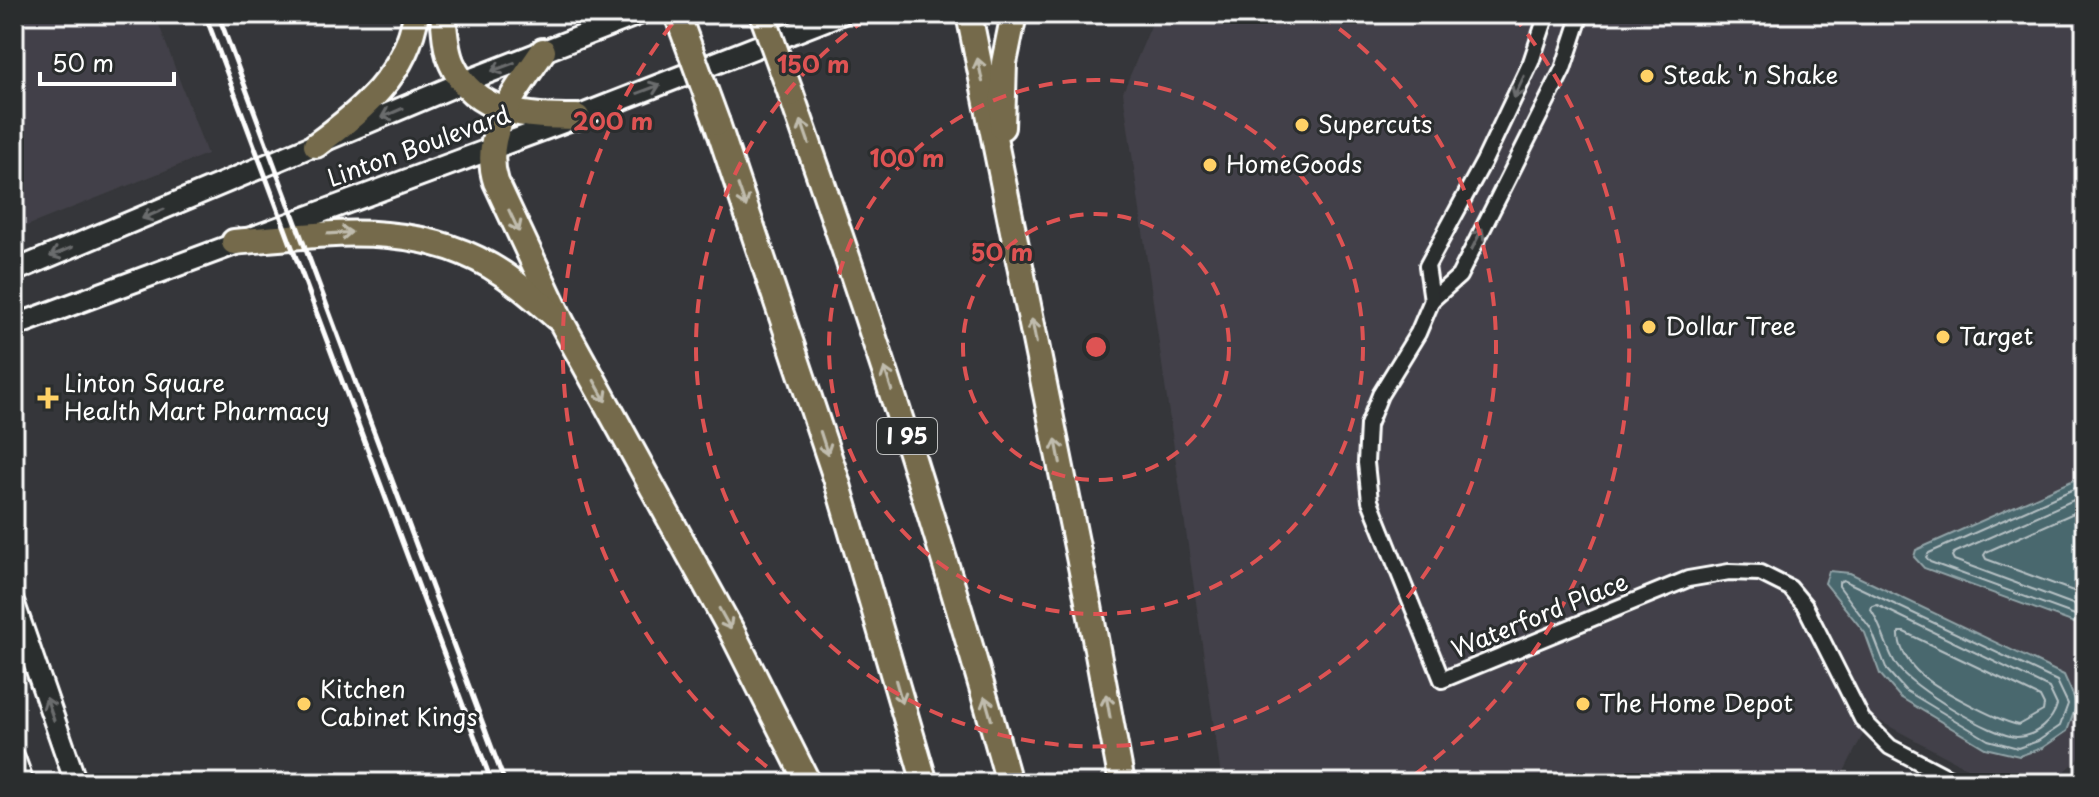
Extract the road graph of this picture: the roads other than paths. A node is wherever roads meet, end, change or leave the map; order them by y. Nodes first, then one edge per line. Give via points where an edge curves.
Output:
1 (416, 14) edge
2 (443, 14) edge
3 (639, 14) edge
4 (677, 14) edge
5 (762, 14) edge
6 (841, 14) edge
7 (969, 14) edge
8 (1014, 14) edge
9 (1547, 14) edge
10 (1581, 14) edge
11 (543, 51) junction
12 (464, 82) junction
13 (504, 111) junction
14 (577, 117) junction
15 (316, 145) junction
16 (491, 148) junction
17 (1002, 173) junction
18 (234, 242) junction
19 (14, 271) edge
20 (1432, 300) junction
21 (562, 323) junction
22 (14, 326) edge
23 (14, 604) edge
24 (14, 758) edge
25 (23, 783) edge
26 (76, 783) edge
27 (808, 783) edge
28 (925, 783) edge
29 (1009, 783) edge
30 (1122, 783) edge
31 (1959, 783) edge

1 - 15 highway via 403,54 386,83
2 - 12 highway via 451,62
3 - 11 main road, Linton Boulevard
4 -> 28 highway, bridge via 836,478
29 -> 5 highway, I 95, bridge via 913,454
14 -> 6 main road, Linton Boulevard
17 -> 7 highway
8 - 17 highway via 1003,78
9 -> 20 street, Waterford Place via 1531,62 1484,161 1427,266
20 -> 10 street, Waterford Place via 1459,276 1563,69
11 -> 12 main road, Linton Boulevard
11 - 13 highway
12 - 13 highway
12 -> 15 main road, Linton Boulevard
13 - 14 highway
13 - 16 highway
14 - 16 main road, Linton Boulevard
15 -> 19 main road, Linton Boulevard
16 - 18 main road, Linton Boulevard
16 -> 21 highway via 496,182
30 -> 17 highway
18 -> 21 highway via 359,232 437,242 503,274
18 - 22 main road, Linton Boulevard
20 - 31 street, Waterford Place via 1380,395 1368,425 1366,463 1370,501 1442,680 1688,579 1760,573 1790,588 1805,606 1862,719 1890,747
21 -> 27 highway via 732,632
26 -> 23 main road
24 - 25 main road

